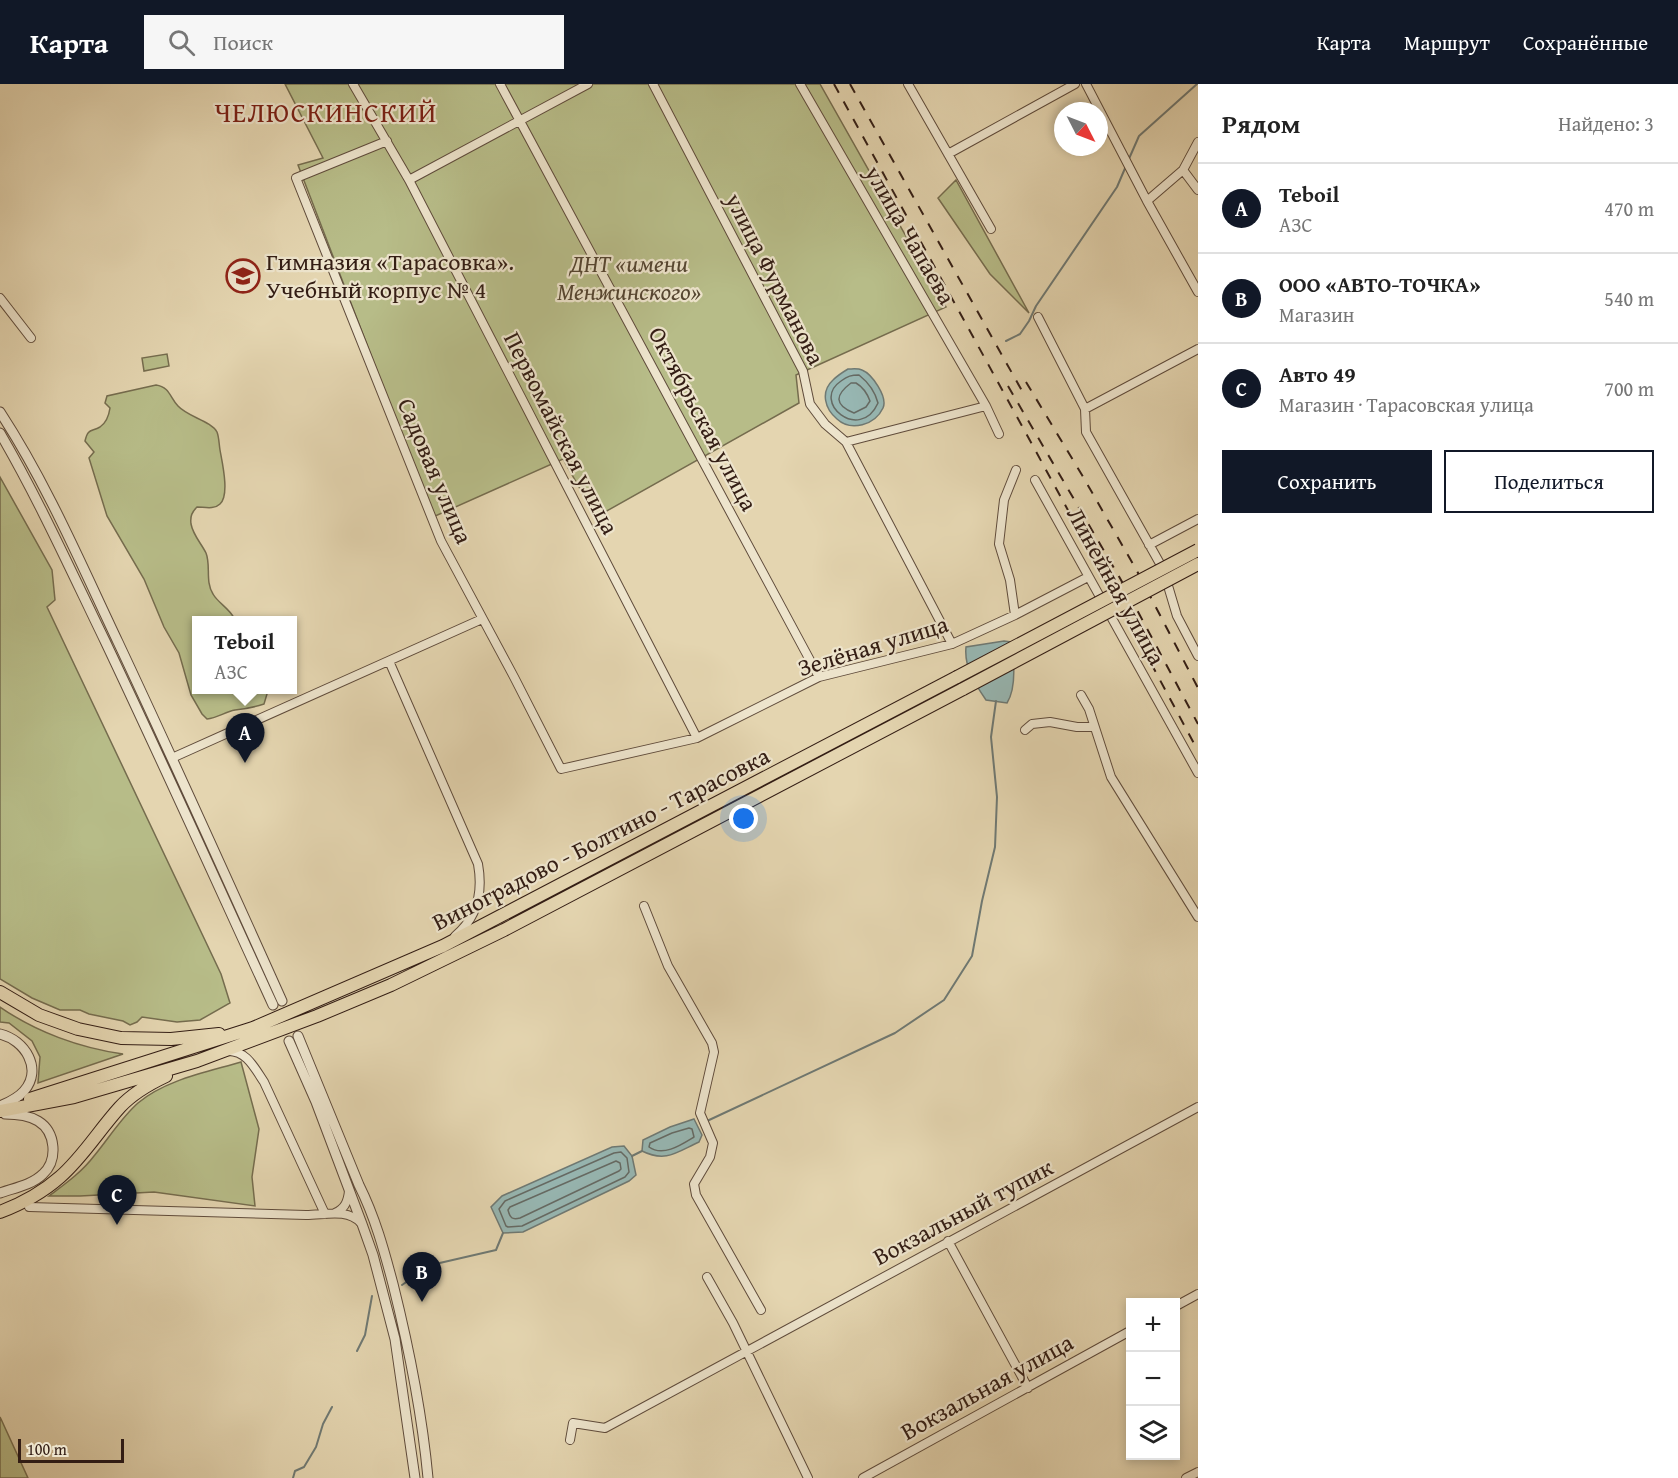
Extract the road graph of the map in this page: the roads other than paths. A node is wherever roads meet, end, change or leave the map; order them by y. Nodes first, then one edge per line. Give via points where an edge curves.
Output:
1 (353, 84) edge
2 (500, 84) edge
3 (588, 84) edge
4 (653, 84) edge
5 (800, 84) edge
6 (908, 84) edge
7 (1075, 84) edge
8 (1086, 84) edge
9 (520, 121) junction
10 (387, 141) junction
11 (1198, 142) edge
12 (948, 154) junction
13 (1182, 170) junction
14 (409, 180) junction
15 (1198, 190) edge
16 (1147, 201) junction
17 (991, 229) dead end
18 (1198, 291) edge
19 (0, 298) edge
20 (1038, 317) dead end
21 (31, 338) dead end
22 (1198, 349) edge
23 (986, 406) junction
24 (1085, 410) junction
25 (0, 412) edge
26 (0, 433) edge
27 (999, 434) dead end
28 (846, 442) junction
29 (1016, 470) dead end
30 (1035, 480) dead end
31 (1198, 519) edge
32 (1149, 544) junction
33 (1198, 550) edge
34 (1198, 564) edge
35 (1088, 577) junction
36 (1015, 615) junction
37 (483, 619) junction
38 (952, 644) junction
39 (1198, 656) edge
40 (389, 661) junction
41 (819, 677) junction
42 (1081, 695) dead end
43 (1094, 727) junction
44 (1025, 730) dead end
45 (697, 738) junction
46 (172, 758) junction
47 (561, 769) joint
48 (1198, 773) edge
49 (644, 906) dead end
50 (1198, 917) edge
51 (443, 946) junction
52 (0, 992) edge
53 (253, 1029) junction
54 (0, 1034) edge
55 (222, 1052) junction
56 (197, 1061) junction
57 (1198, 1107) edge
58 (0, 1110) edge
59 (349, 1191) junction
60 (0, 1193) edge
61 (29, 1207) dead end
62 (0, 1212) edge
63 (335, 1213) junction
64 (325, 1214) junction
65 (362, 1224) junction
66 (948, 1241) junction
67 (707, 1277) dead end
68 (1198, 1294) edge
69 (1180, 1304) edge
70 (761, 1310) dead end
71 (1126, 1334) edge
72 (747, 1352) junction
73 (1028, 1388) junction
74 (570, 1440) dead end
75 (1198, 1472) edge
76 (415, 1478) edge
77 (428, 1478) edge
78 (808, 1478) edge
79 (863, 1478) edge
80 (1186, 1478) edge

1 - 10 street, Первомайская улица
2 - 9 street, Октябрьская улица
3 - 9 street
4 - 28 street, улица Фурманова via 803,371 810,404
5 - 23 street, улица Чапаева
6 - 12 street
7 - 12 street
8 - 16 street
9 - 14 street
9 - 41 street, Октябрьская улица
10 - 14 street, Первомайская улица
10 - 37 street, Садовая улица via 296,178 441,541
11 - 13 street
12 - 17 street
13 - 15 street
13 - 16 street
14 - 45 street, Первомайская улица
16 - 18 street
19 - 21 street
20 - 24 street
22 - 24 street
23 - 27 street
23 - 28 street
24 - 32 street via 1086,432
25 - 46 street via 31,463
26 - 46 street via 74,576 278,1003
28 - 38 street, улица Фурманова
29 - 36 street via 1004,500 999,544
30 - 35 street, Линейная улица
31 - 32 street
32 - 39 street via 1163,569 1177,616
33 - 51 main road, Виноградово - Болтино - Тарасовка, bridge
34 - 55 main road, Виноградово - Болтино - Тарасовка, bridge via 504,930 318,1016
35 - 36 street, Зелёная улица
35 - 48 street, Линейная улица
36 - 38 street, Зелёная улица
37 - 40 street
37 - 47 street, Садовая улица
38 - 41 street, Зелёная улица
40 - 46 street
40 - 51 street via 478,864 481,880 471,919
41 - 45 street, Зелёная улица
42 - 43 street
43 - 44 street via 1050,722 1032,724
43 - 50 street via 1112,777
45 - 47 street, Зелёная улица
49 - 70 street via 668,966 714,1052 700,1113 713,1143 710,1157 694,1184 696,1195
51 - 53 main road, Виноградово - Болтино - Тарасовка
52 - 53 main road via 39,1015 121,1038 171,1039
53 - 58 main road, Виноградово - Болтино - Тарасовка
54 - 58 street via 22,1046 32,1069 26,1090
55 - 56 main road, Виноградово - Болтино - Тарасовка
55 - 64 street via 244,1054 253,1064
56 - 58 main road, Виноградово - Болтино - Тарасовка via 74,1097
56 - 62 main road via 136,1093 59,1178 34,1196
57 - 66 street, Вокзальный тупик
58 - 60 street via 38,1120 54,1147 45,1173 30,1183
59 - 63 street via 346,1205
59 - 65 street
59 - 77 street via 294,1039 369,1206 382,1244 406,1336
61 - 64 street
63 - 64 street
63 - 65 street via 350,1215
65 - 76 street via 395,1339
66 - 72 street, Вокзальный тупик
66 - 73 street
67 - 72 street
68 - 69 street
71 - 73 street, Вокзальная улица
72 - 74 street, Вокзальный тупик via 605,1428 573,1423
72 - 78 street
73 - 79 street, Вокзальная улица
75 - 80 street

